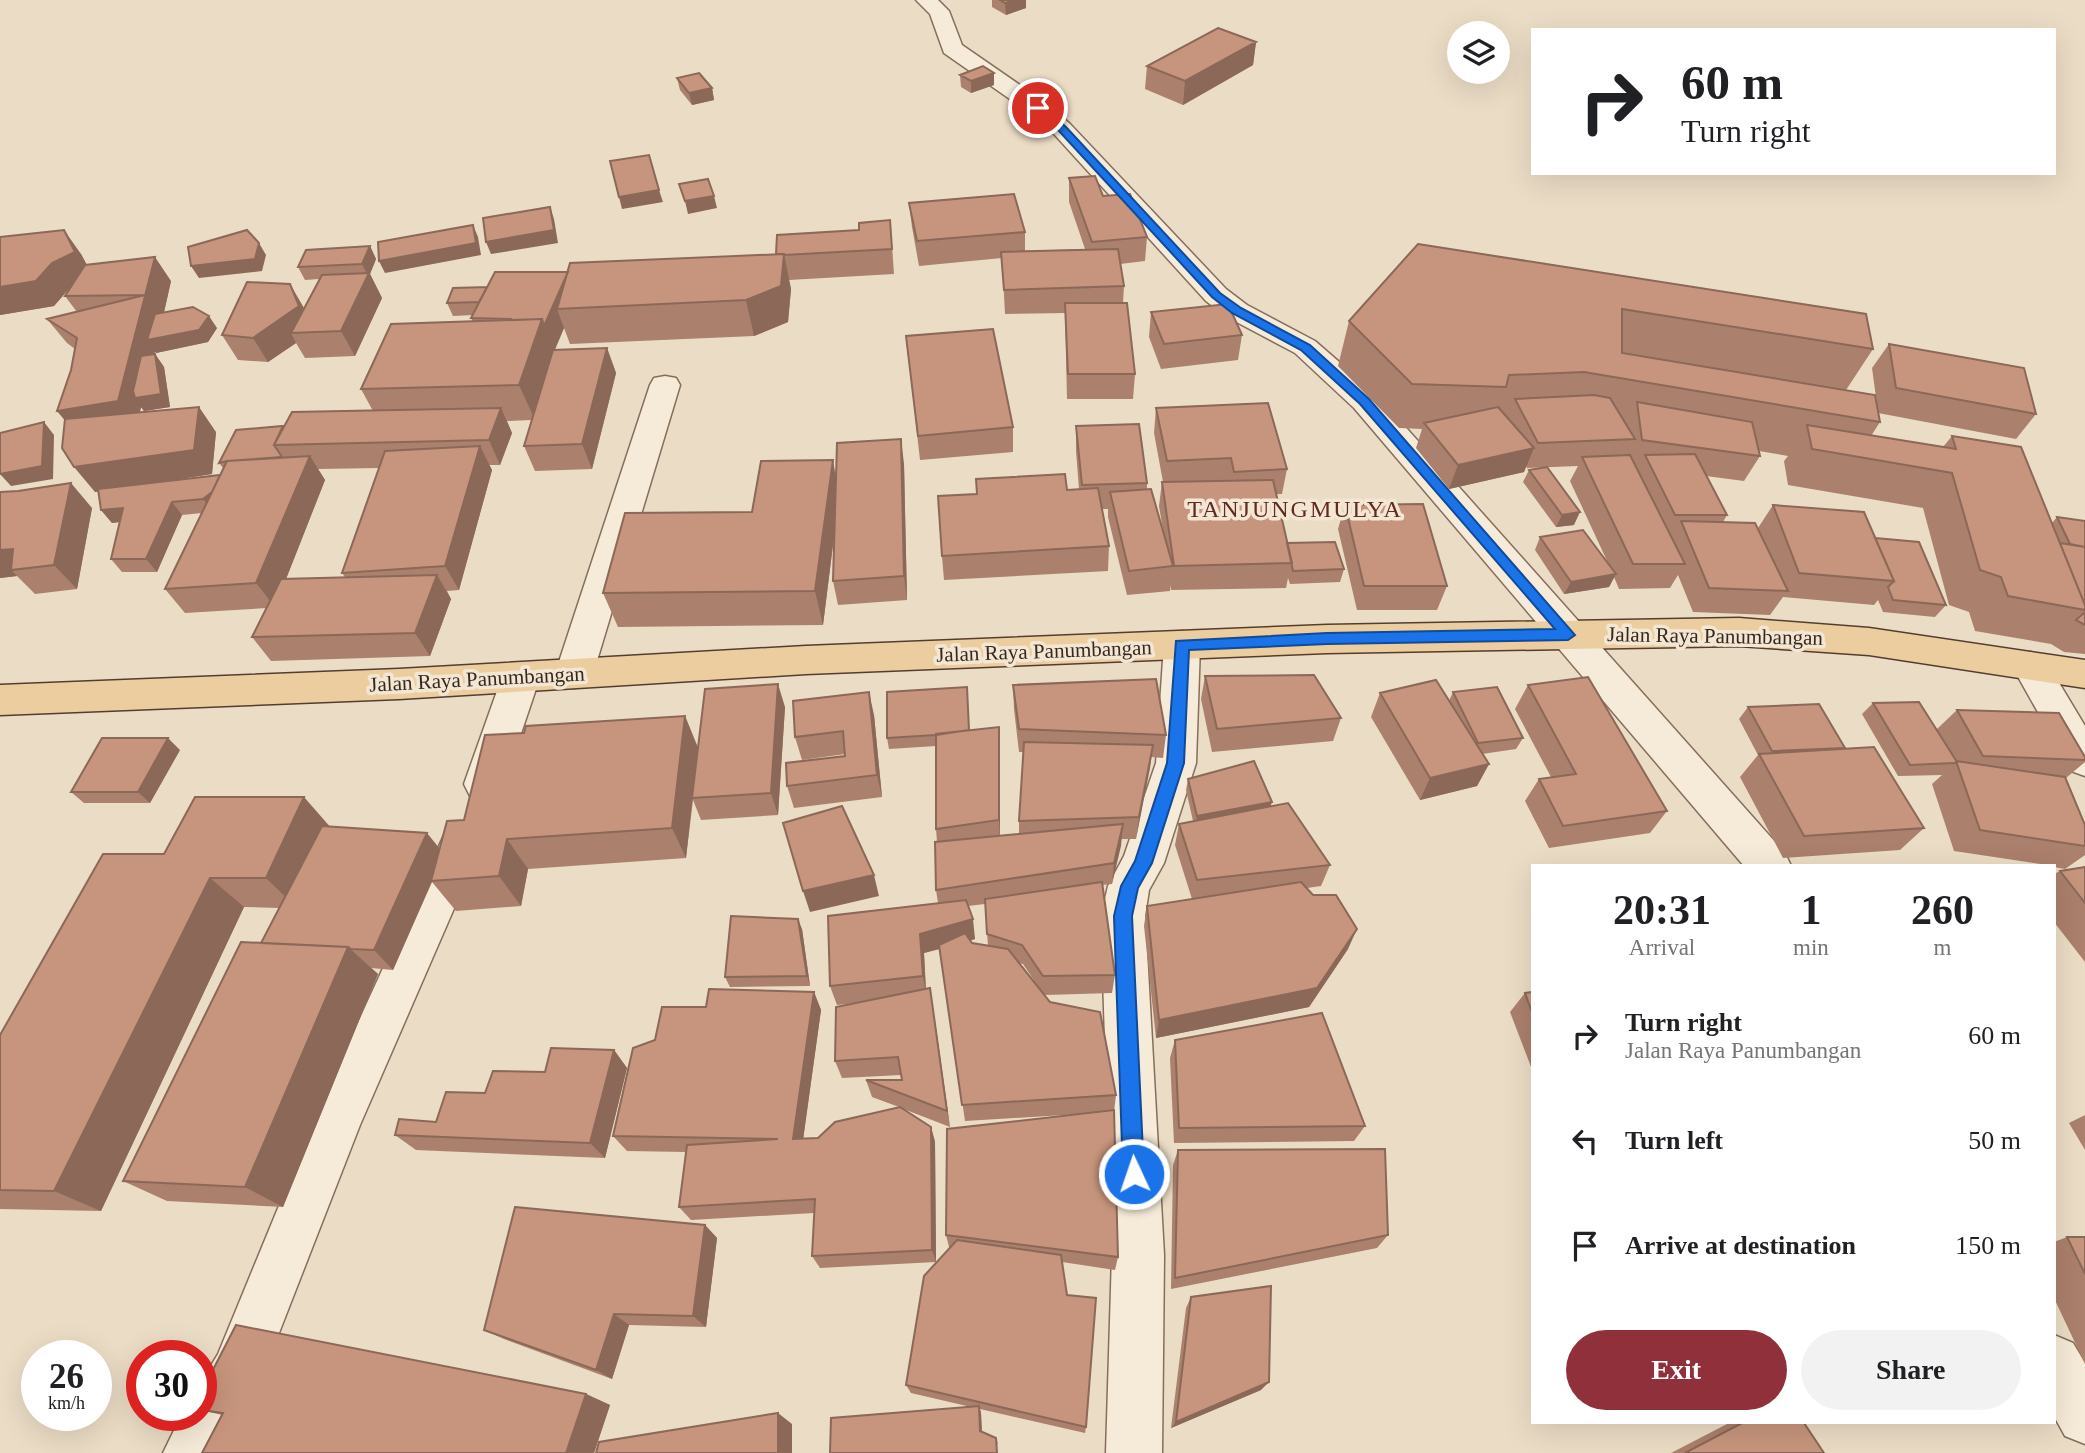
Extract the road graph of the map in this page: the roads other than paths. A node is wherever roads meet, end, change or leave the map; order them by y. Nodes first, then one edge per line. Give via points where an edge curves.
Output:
1 (926, 0) edge
2 (664, 385) dead end
3 (1568, 635) junction
4 (1181, 645) junction
5 (2030, 666) junction
6 (574, 674) junction
7 (2085, 674) edge
8 (521, 677) junction
9 (0, 700) edge
10 (2085, 760) edge
11 (1768, 864) edge
12 (2056, 1366) edge
13 (2085, 1416) edge
14 (191, 1453) edge
15 (1134, 1453) edge

1 - 3 street via 939,11 952,48 1062,129 1216,295 1305,347 1365,401
2 - 6 street
3 - 4 main road, Jalan Raya Panumbangan
3 - 5 main road, Jalan Raya Panumbangan via 1794,633
3 - 11 street
4 - 6 main road, Jalan Raya Panumbangan
4 - 15 street via 1176,763 1143,863 1129,886 1123,916 1138,1255
5 - 7 main road, Jalan Raya Panumbangan
5 - 10 street
6 - 8 main road, Jalan Raya Panumbangan
8 - 9 main road, Jalan Raya Panumbangan
8 - 14 street via 452,869 339,1118 237,1373
12 - 13 street

